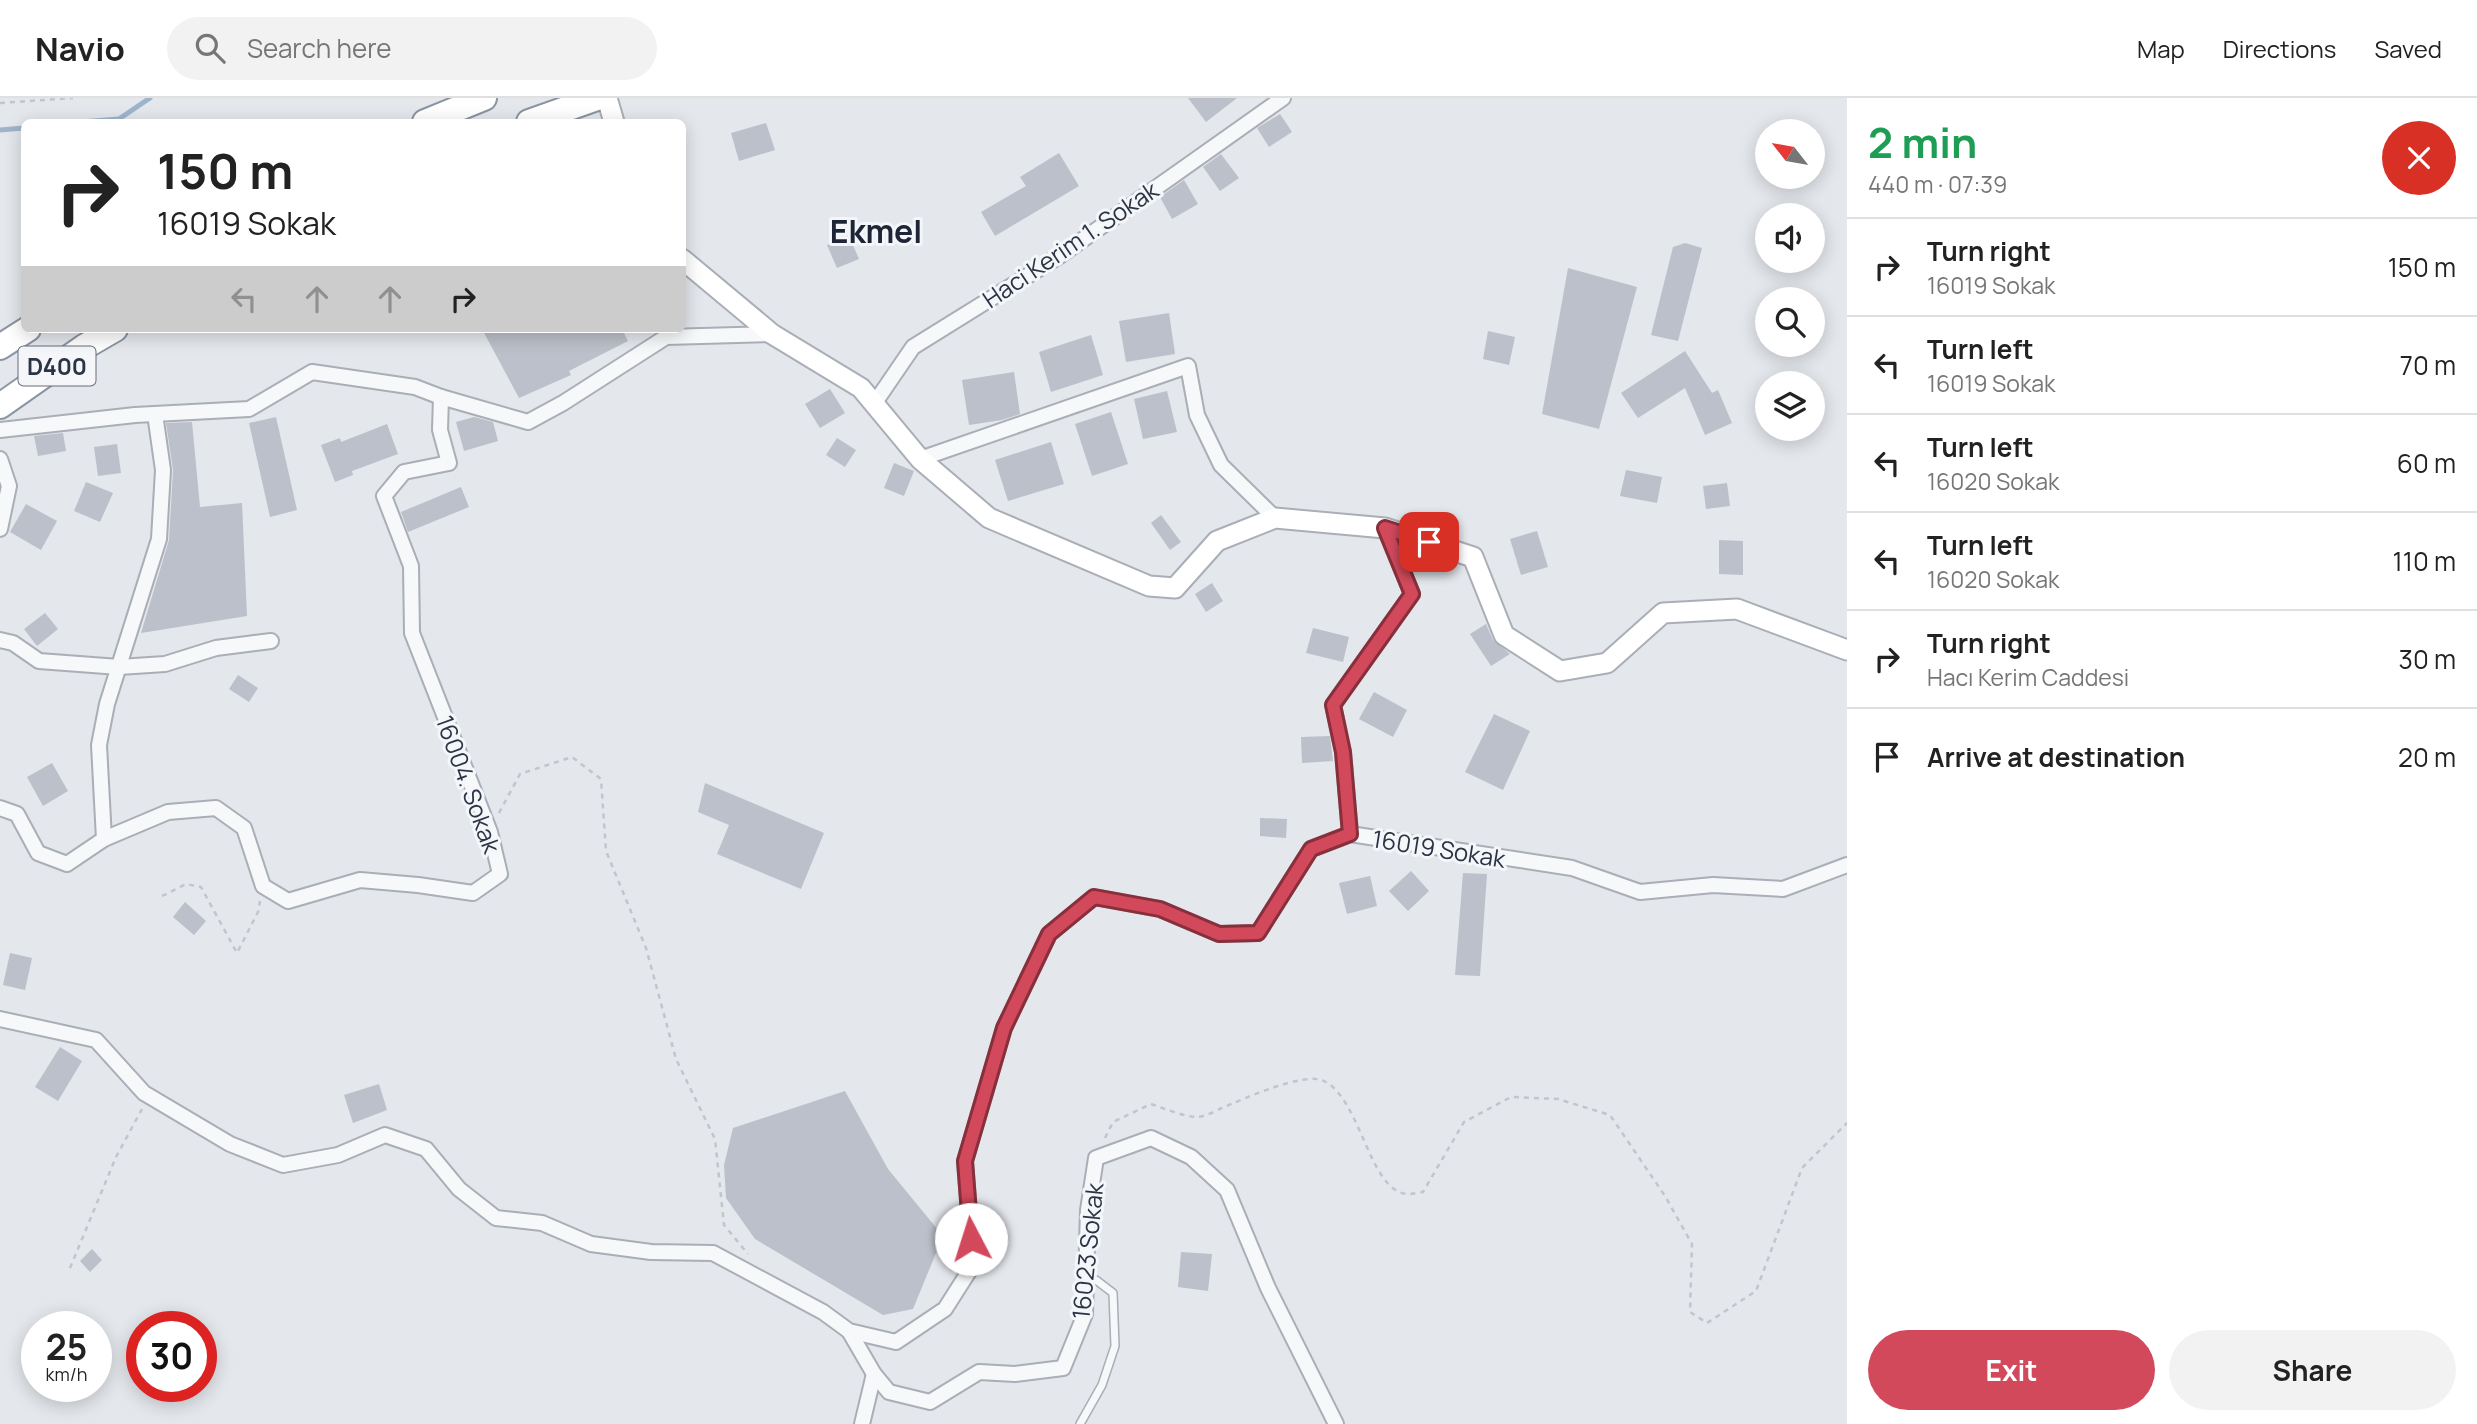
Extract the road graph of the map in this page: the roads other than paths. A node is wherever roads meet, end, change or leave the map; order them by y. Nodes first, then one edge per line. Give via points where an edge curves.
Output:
1 (484, 98) edge
2 (597, 98) edge
3 (607, 98) edge
4 (1283, 98) edge
5 (432, 119) edge
6 (538, 119) edge
7 (613, 119) edge
8 (686, 262) edge
9 (22, 333) edge
10 (108, 333) edge
11 (772, 334) junction
12 (0, 347) edge
13 (441, 397) junction
14 (874, 404) junction
15 (0, 405) edge
16 (155, 414) junction
17 (0, 430) edge
18 (0, 459) edge
19 (920, 459) junction
20 (1275, 518) junction
21 (1385, 528) junction
22 (0, 529) edge
23 (0, 640) edge
24 (271, 641) dead end
25 (1847, 650) edge
26 (119, 667) junction
27 (0, 808) edge
28 (1350, 834) junction
29 (104, 839) junction
30 (1847, 865) edge
31 (0, 1019) edge
32 (1087, 1281) junction
33 (849, 1331) junction
34 (874, 1374) junction
35 (862, 1424) edge
36 (1080, 1424) edge
37 (1336, 1424) edge

1 - 5 highway
2 - 6 highway
3 - 7 street
4 - 14 street, Haci Kerim 1. Sokak via 1061,255 912,347
8 - 11 street
9 - 12 highway, D400
10 - 15 highway, D400
11 - 13 street via 666,337 528,422
11 - 14 street via 862,388
13 - 16 street via 415,387 312,372 249,409
13 - 29 street, 16004. Sokak via 440,430 449,463 404,472 384,496 411,566 412,633 490,832 500,874 473,893 360,880 288,901 263,886 244,828 216,808 168,812
14 - 19 street
16 - 17 street
16 - 26 street via 163,470 159,539
18 - 22 street via 9,486
19 - 20 street via 989,518 1149,586 1175,588 1217,541
19 - 20 street via 1188,366 1197,415 1221,465
20 - 21 street
21 - 25 street via 1473,557 1503,635 1560,671 1607,663 1662,612 1737,609
21 - 28 street via 1412,594 1333,705 1343,752
23 - 26 street via 13,643 39,661
24 - 26 street via 216,648 165,664
26 - 29 street via 99,745
27 - 29 street via 17,814 38,853 67,864
28 - 30 street, 16019 Sokak via 1572,868 1640,892 1713,885 1783,889
28 - 33 street, 16019 Sokak via 1311,849 1258,933 1219,934 1160,909 1094,897 1049,934 1004,1028 965,1161 973,1265 945,1309 896,1342
31 - 33 street via 96,1040 150,1097 230,1144 284,1165 338,1155 385,1135 426,1149 459,1189 496,1218 542,1223 591,1244 651,1252 713,1253 823,1312
32 - 34 street, 16023 Sokak via 1085,1314 1063,1368 1015,1374 979,1372 930,1402 889,1392
32 - 36 lane via 1096,1280 1113,1293 1115,1346 1102,1385
32 - 37 street, 16023 Sokak via 1088,1210 1096,1158 1151,1138 1191,1157 1227,1190 1268,1288
33 - 34 street, 16023 Sokak
34 - 35 street

